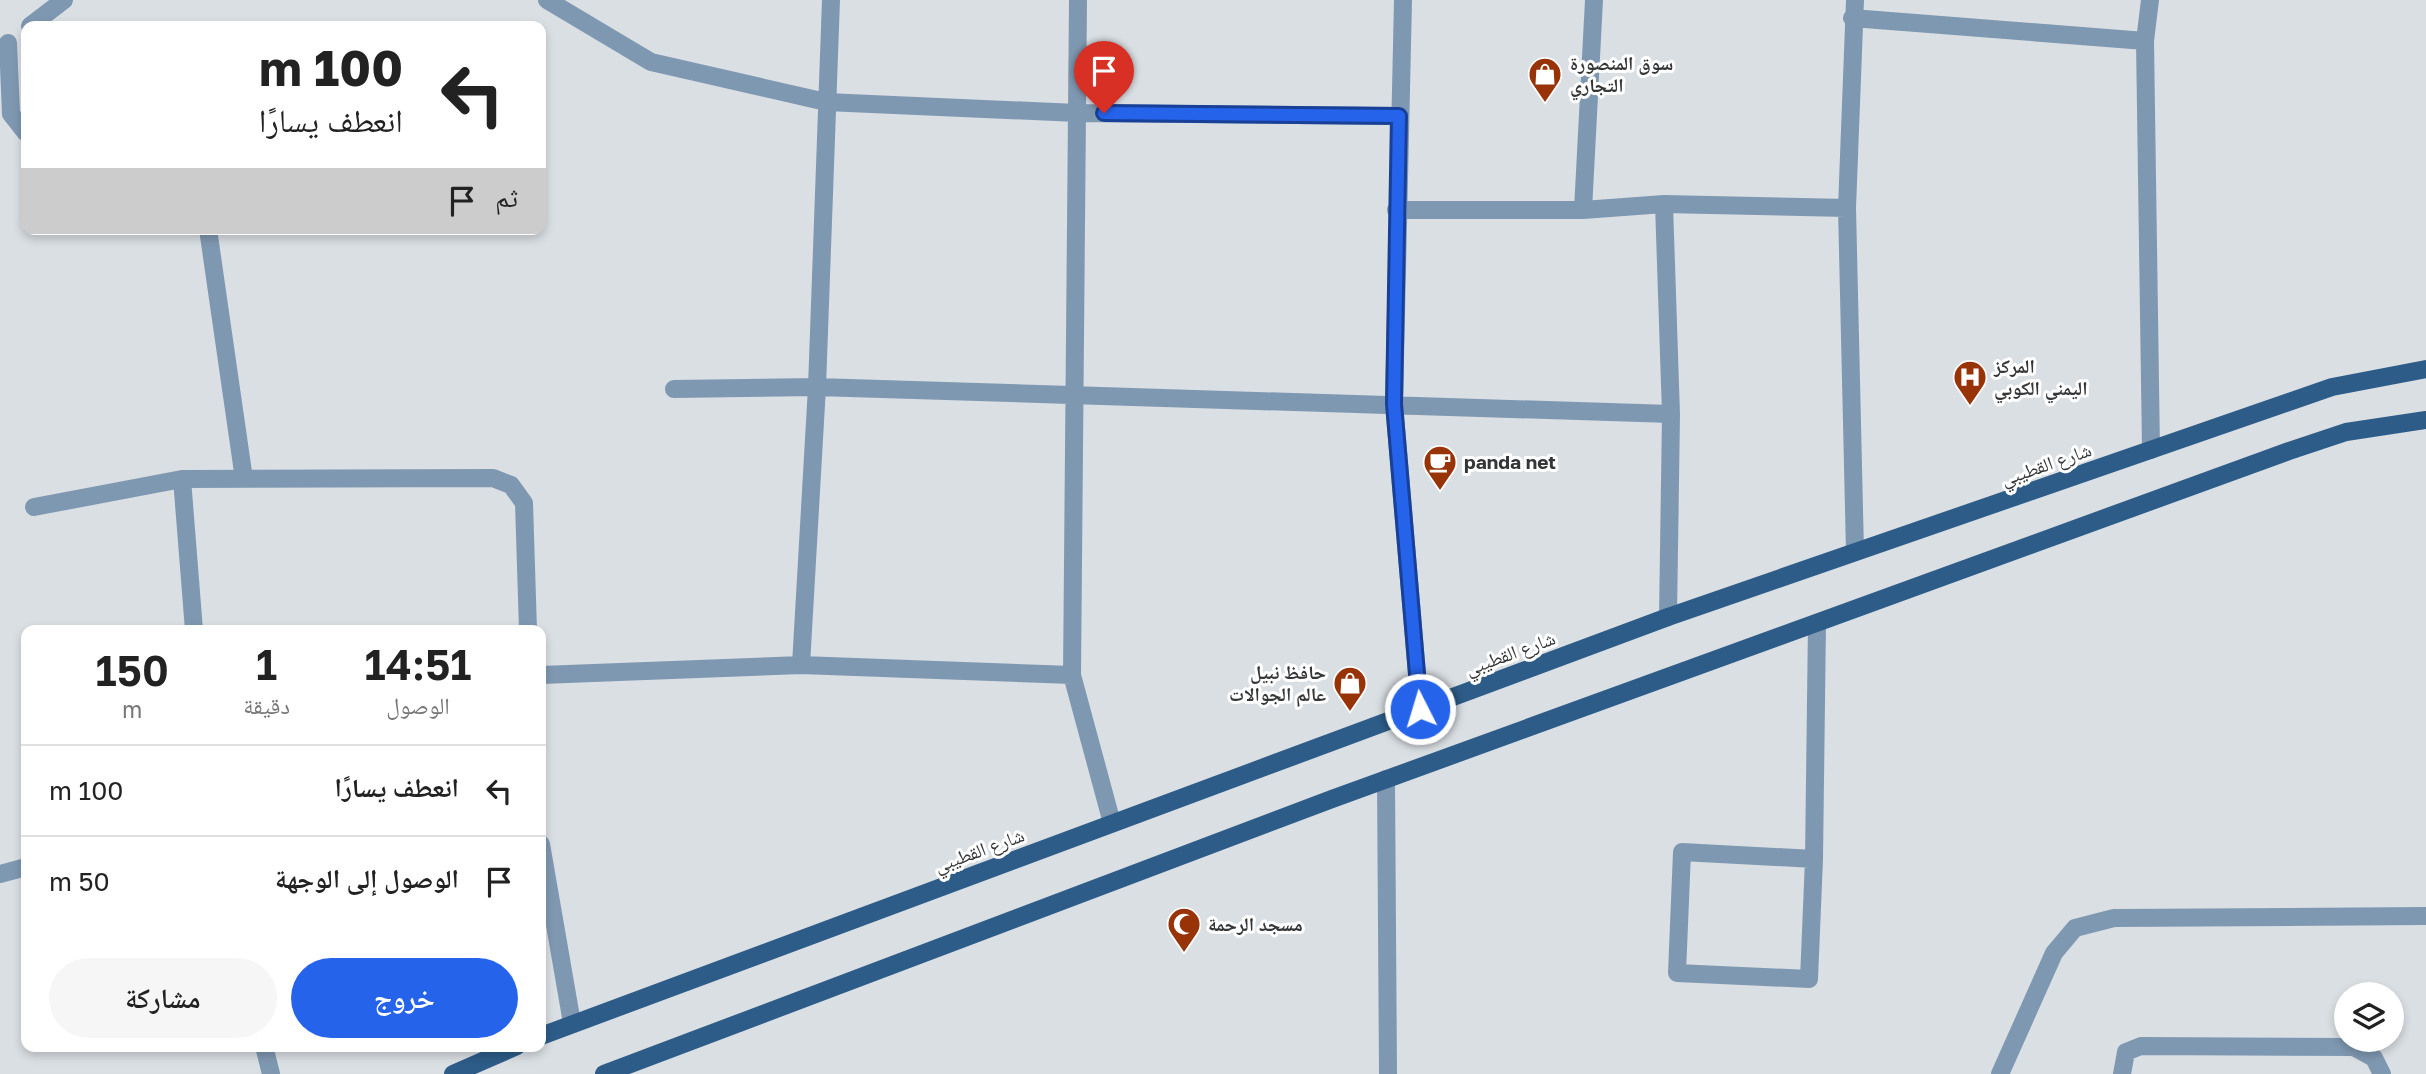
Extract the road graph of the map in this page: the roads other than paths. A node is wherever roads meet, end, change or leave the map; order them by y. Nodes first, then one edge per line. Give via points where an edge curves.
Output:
1 (64, 0) edge
2 (547, 0) edge
3 (831, 0) edge
4 (1078, 0) edge
5 (1403, 0) edge
6 (1594, 0) edge
7 (1855, 0) edge
8 (2150, 0) edge
9 (1852, 18) junction
10 (37, 21) edge
11 (21, 32) edge
12 (2145, 41) junction
13 (4, 43) edge
14 (826, 103) junction
15 (1077, 113) junction
16 (1399, 116) junction
17 (21, 126) edge
18 (1664, 204) junction
19 (1847, 208) junction
20 (1396, 210) junction
21 (1583, 210) junction
22 (209, 235) edge
23 (2426, 369) edge
24 (817, 387) junction
25 (674, 389) dead end
26 (1074, 396) junction
27 (1394, 404) junction
28 (1671, 414) junction
29 (2426, 420) edge
30 (2151, 450) junction
31 (182, 479) junction
32 (244, 479) junction
33 (34, 507) dead end
34 (1855, 552) junction
35 (1668, 617) junction
36 (1817, 623) junction
37 (194, 625) edge
38 (528, 625) edge
39 (801, 665) junction
40 (546, 675) edge
41 (1072, 676) junction
42 (1420, 709) junction
43 (1386, 779) junction
44 (1112, 823) junction
45 (1814, 859) junction
46 (21, 868) edge
47 (546, 873) edge
48 (0, 874) edge
49 (2426, 916) edge
50 (572, 1023) junction
51 (546, 1034) edge
52 (266, 1052) edge
53 (503, 1052) edge
54 (271, 1074) edge
55 (453, 1074) edge
56 (604, 1074) edge
57 (1388, 1074) edge
58 (2000, 1074) edge
59 (2122, 1074) edge
60 (2382, 1074) edge

1 - 10 street
2 - 14 street via 652,62
3 - 14 street
4 - 15 street
5 - 16 street
6 - 21 street
7 - 9 street
8 - 12 street
9 - 12 street
9 - 19 street
11 - 13 street
12 - 30 street
13 - 17 street via 11,114
14 - 15 street
14 - 24 street
15 - 16 street
15 - 26 street
16 - 20 street
18 - 19 street
18 - 21 street
18 - 28 street
19 - 34 street
20 - 21 street
20 - 27 street
22 - 32 street
23 - 30 main road, شارع القطيبي via 2332,387
24 - 25 street
24 - 26 street
24 - 39 street
26 - 27 street
26 - 41 street
27 - 28 street
27 - 42 street
28 - 35 street
29 - 36 main road via 2346,432
30 - 34 main road, شارع القطيبي
31 - 32 street
31 - 33 street
31 - 37 street
32 - 38 street via 493,478 511,485 524,503
34 - 35 main road, شارع القطيبي
35 - 42 main road, شارع القطيبي
36 - 43 main road
36 - 45 street
39 - 40 street
39 - 41 street
41 - 44 street
42 - 44 main road, شارع القطيبي
43 - 56 main road
43 - 57 street
44 - 50 main road, شارع القطيبي
45 - 45 street via 1682,852 1677,973 1809,979
46 - 48 street
47 - 50 street
49 - 58 street via 2114,918 2076,928 2054,953
50 - 51 main road, شارع القطيبي
52 - 54 street
53 - 55 main road
59 - 60 street via 2126,1052 2141,1046 2168,1046 2354,1047 2374,1058

